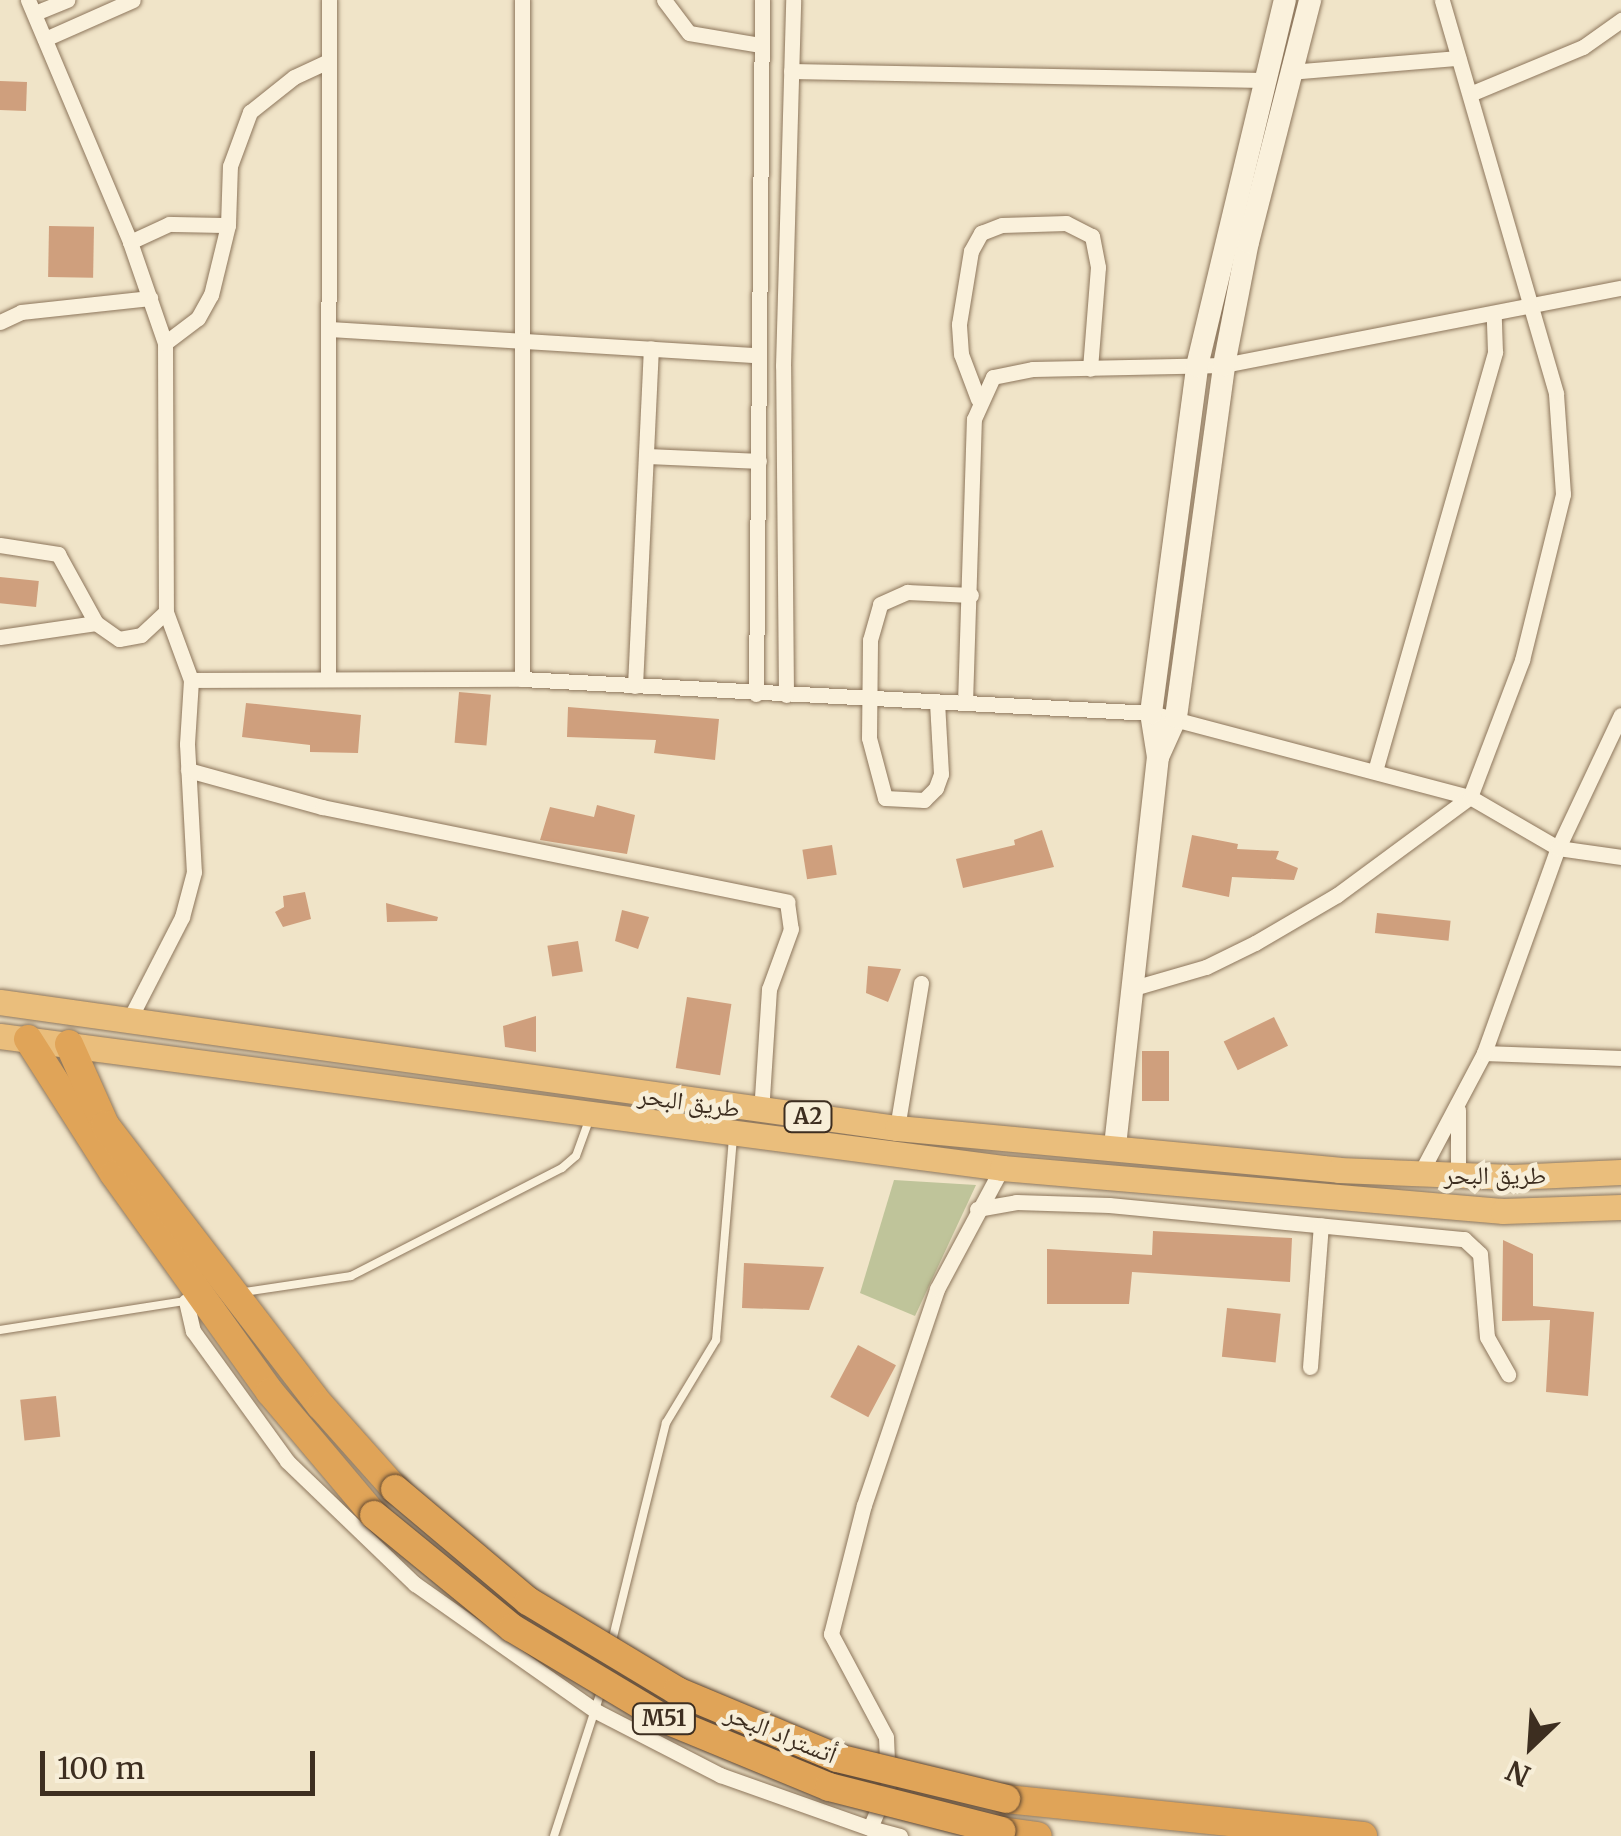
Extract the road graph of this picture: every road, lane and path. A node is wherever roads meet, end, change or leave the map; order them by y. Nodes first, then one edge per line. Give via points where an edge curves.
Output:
1 (67, 0) edge
2 (133, 0) edge
3 (329, 0) edge
4 (522, 0) edge
5 (664, 0) edge
6 (762, 0) edge
7 (793, 0) edge
8 (1285, 0) edge
9 (1310, 0) edge
10 (1442, 0) edge
11 (31, 7) edge
12 (1621, 20) edge
13 (45, 39) junction
14 (762, 46) junction
15 (1458, 58) junction
16 (328, 62) junction
17 (792, 71) junction
18 (1290, 72) junction
19 (1264, 80) junction
20 (1470, 94) junction
21 (228, 225) junction
22 (130, 242) junction
23 (1621, 288) edge
24 (150, 298) junction
25 (1534, 306) junction
26 (1494, 317) junction
27 (0, 322) edge
28 (330, 329) junction
29 (524, 341) junction
30 (165, 343) junction
31 (651, 348) junction
32 (757, 354) junction
33 (1224, 365) junction
34 (1196, 366) junction
35 (1090, 368) junction
36 (978, 399) junction
37 (649, 456) junction
38 (759, 462) junction
39 (0, 545) edge
40 (971, 595) junction
41 (166, 612) junction
42 (96, 623) junction
43 (0, 637) edge
44 (522, 678) junction
45 (328, 679) junction
46 (191, 680) junction
47 (635, 686) junction
48 (756, 694) junction
49 (786, 696) junction
50 (872, 699) junction
51 (937, 702) junction
52 (965, 703) junction
53 (1150, 713) junction
54 (1621, 715) edge
55 (1176, 717) junction
56 (1158, 757) junction
57 (188, 770) junction
58 (1375, 771) junction
59 (1470, 797) junction
60 (1558, 848) junction
61 (1621, 857) edge
62 (921, 983) dead end
63 (1137, 988) junction
64 (0, 1002) edge
65 (74, 1012) junction
66 (129, 1020) junction
67 (14, 1038) edge
68 (69, 1044) junction
69 (1484, 1053) junction
70 (1621, 1058) edge
71 (1458, 1106) junction
72 (761, 1112) junction
73 (591, 1116) junction
74 (897, 1128) junction
75 (733, 1136) junction
76 (1115, 1146) junction
77 (1002, 1168) junction
78 (1621, 1172) edge
79 (1076, 1174) junction
80 (1420, 1174) junction
81 (1458, 1176) junction
82 (1070, 1203) junction
83 (1621, 1207) edge
84 (977, 1209) junction
85 (1321, 1225) junction
86 (233, 1294) junction
87 (195, 1300) junction
88 (0, 1330) edge
89 (1310, 1367) dead end
90 (1508, 1374) dead end
91 (608, 1657) dead end
92 (606, 1674) dead end
93 (596, 1711) junction
94 (870, 1828) junction
95 (554, 1836) edge
96 (900, 1836) edge
97 (1038, 1836) edge
98 (1363, 1836) edge

1 - 11 street
2 - 13 street
3 - 16 street
4 - 29 street
5 - 14 street via 689,33
6 - 14 street
7 - 17 street
8 - 19 main road
9 - 18 main road
10 - 15 street
11 - 13 street
12 - 20 street via 1583,47
13 - 22 street
14 - 32 street
15 - 18 street
15 - 20 street
16 - 21 street via 294,77 250,112 230,166
16 - 28 street
17 - 19 street
17 - 49 street via 783,366
18 - 33 main road
19 - 34 main road
20 - 25 street
21 - 22 street via 169,224
21 - 30 street via 211,296 198,318
22 - 24 street
23 - 25 street
24 - 27 street via 21,312
24 - 30 street
25 - 26 street
25 - 59 street via 1556,392 1563,494 1522,660
26 - 33 street
26 - 58 street via 1495,352
28 - 29 street
28 - 45 street
29 - 31 street
29 - 44 street
30 - 41 street
31 - 32 street
31 - 37 street
32 - 38 street
33 - 34 street
33 - 55 main road
34 - 35 street
34 - 53 main road
35 - 36 street via 993,377
35 - 36 street via 1098,267 1092,236 1066,223 1002,226 981,233 972,251 959,324 961,354
36 - 40 street
37 - 38 street
37 - 47 street
38 - 48 street
39 - 42 street via 58,554
40 - 50 street via 907,592 880,604 870,640
40 - 52 street
41 - 42 street via 126,640
41 - 46 street
42 - 43 street
44 - 45 street
44 - 47 street
45 - 46 street
46 - 57 street
47 - 48 street
48 - 49 street
49 - 50 street
50 - 51 street
50 - 51 street via 874,770 885,798 901,804 924,800 941,774
51 - 52 street
52 - 53 street
53 - 55 street
53 - 56 main road
54 - 60 street
55 - 56 main road
55 - 58 street
56 - 63 main road
57 - 66 street via 190,892
57 - 72 street via 322,807 787,902 791,929 770,988
58 - 59 street
59 - 60 street
59 - 63 street via 1337,895 1255,943
60 - 61 street
60 - 69 street
62 - 74 street
63 - 76 main road
64 - 65 highway, طريق البحر / A2
65 - 66 highway, طريق البحر / A2
65 - 68 highway
66 - 72 highway, طريق البحر / A2
67 - 68 highway, طريق البحر / A2
67 - 87 highway, M51
68 - 73 highway, طريق البحر / A2
68 - 86 highway, أتستراد البحر via 104,1125
69 - 70 street
69 - 71 street
71 - 80 street
71 - 81 street
72 - 74 highway, طريق البحر / A2
73 - 75 highway, طريق البحر / A2
73 - 86 lane via 576,1156 562,1168 352,1276
74 - 76 highway, طريق البحر / A2
75 - 77 highway, طريق البحر / A2
75 - 91 lane via 716,1340 666,1423
76 - 80 highway, طريق البحر / A2
77 - 79 highway, طريق البحر / A2
77 - 84 street
78 - 81 highway, طريق البحر / A2
79 - 82 street
79 - 83 highway, طريق البحر / A2 via 1504,1211
80 - 81 highway, طريق البحر / A2
82 - 84 street
82 - 85 street
84 - 94 street via 937,1289 864,1505 831,1634 886,1737 888,1785
85 - 89 street
85 - 90 street via 1472,1244 1480,1254 1491,1353
86 - 87 lane
86 - 98 highway, أتستراد البحر / M51, bridge via 395,1489 528,1601 676,1691 837,1758 1006,1799
87 - 88 lane
87 - 93 street via 193,1331 286,1462 415,1584
87 - 97 highway, أتستراد البحر / M51, bridge via 374,1515 512,1628 664,1719 828,1788
92 - 93 lane
93 - 94 street via 720,1775
93 - 95 lane
94 - 96 street

